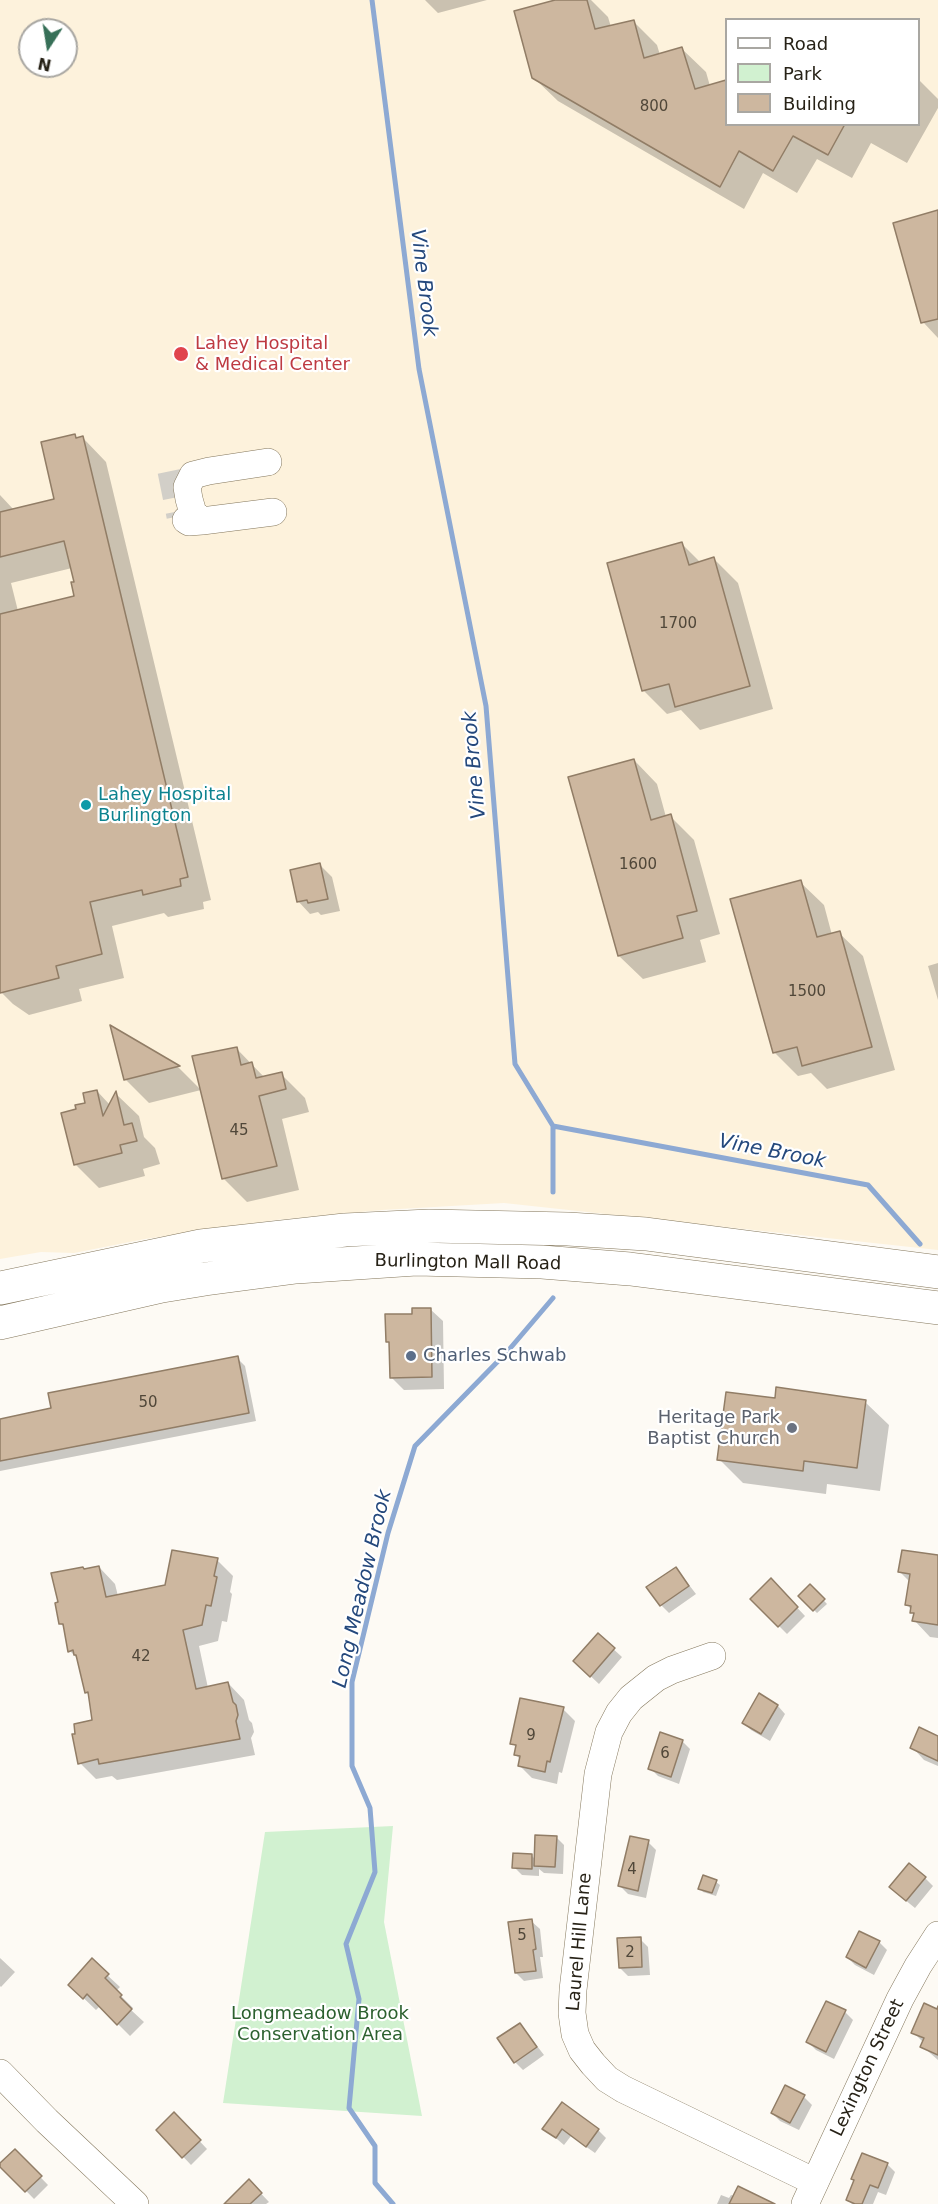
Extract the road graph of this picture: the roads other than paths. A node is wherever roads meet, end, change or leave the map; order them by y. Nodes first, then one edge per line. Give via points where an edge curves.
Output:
1 (268, 462) dead end
2 (216, 470) junction
3 (171, 471) dead end
4 (273, 512) dead end
5 (938, 1272) edge
6 (0, 1288) edge
7 (938, 1308) edge
8 (0, 1323) edge
9 (712, 1656) dead end
10 (938, 1935) edge
11 (0, 2073) edge
12 (810, 2193) edge
13 (135, 2204) edge

1 - 2 street
2 - 3 street via 186,464
2 - 4 street via 194,475 187,487 191,518
5 - 6 main road, Burlington Mall Road via 646,1234 429,1226 322,1232 201,1246
7 - 8 main road, Burlington Mall Road via 630,1269 416,1259 296,1267 205,1279
9 - 12 street, Laurel Hill Lane via 656,1678 630,1698 609,1732 598,1774 573,1990 575,2034 582,2050 607,2079
10 - 12 street, Lexington Street via 900,1999
11 - 13 street

